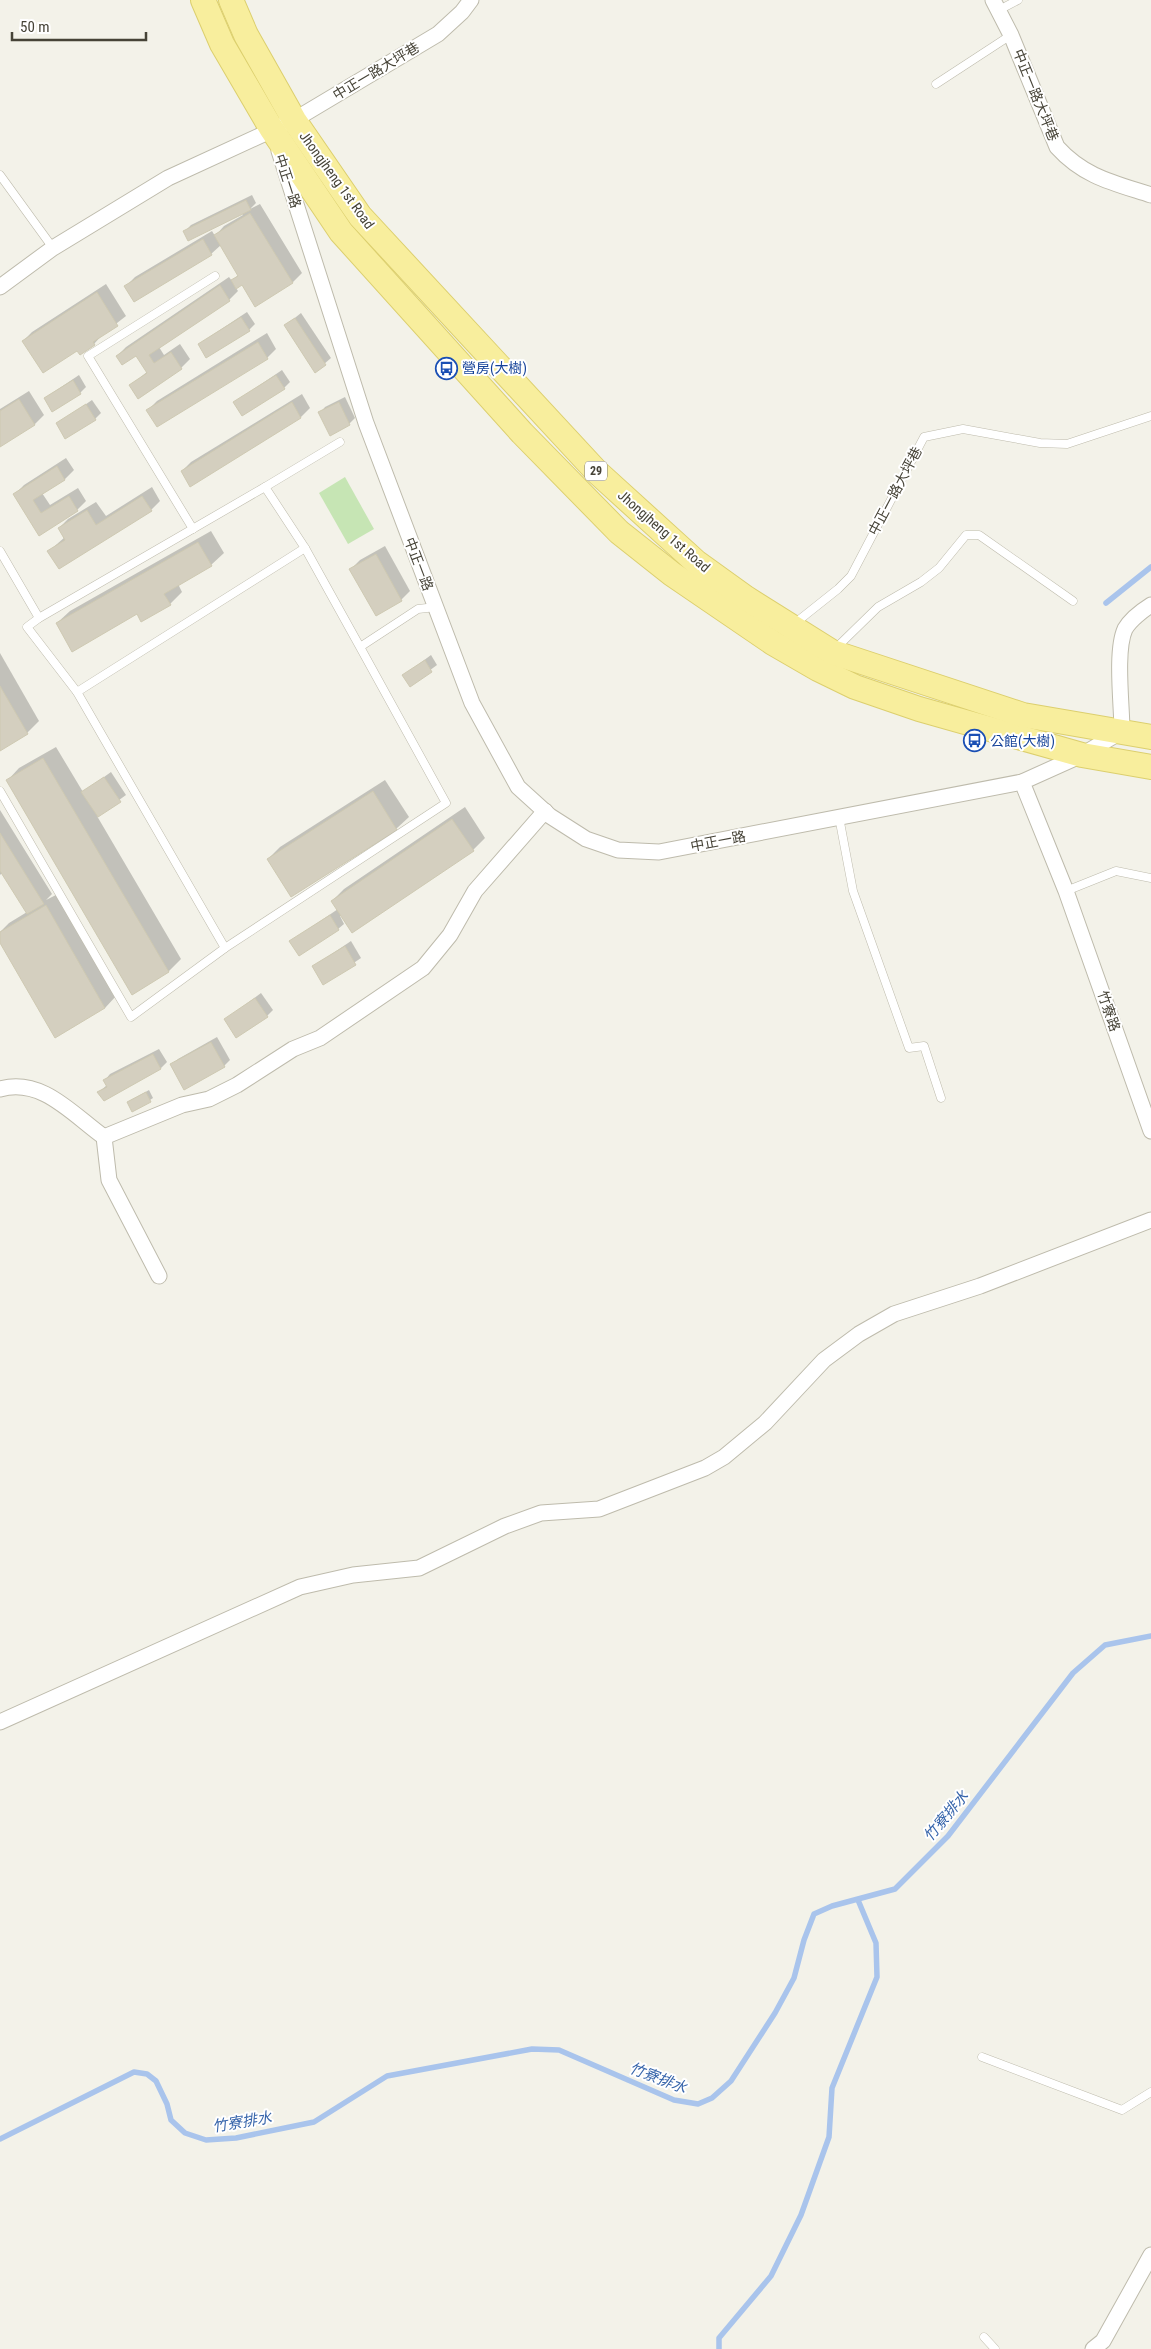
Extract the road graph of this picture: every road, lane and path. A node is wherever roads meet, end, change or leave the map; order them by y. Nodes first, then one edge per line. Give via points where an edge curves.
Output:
1 (203, 0) edge
2 (230, 0) edge
3 (471, 0) edge
4 (1018, 0) edge
5 (996, 5) edge
6 (1011, 35) junction
7 (936, 84) dead end
8 (294, 120) junction
9 (271, 128) junction
10 (0, 175) edge
11 (1151, 195) edge
12 (53, 248) junction
13 (215, 276) dead end
14 (0, 287) edge
15 (1151, 416) edge
16 (340, 442) dead end
17 (265, 487) junction
18 (193, 529) junction
19 (305, 548) junction
20 (0, 551) edge
21 (1073, 601) dead end
22 (1151, 605) edge
23 (436, 607) junction
24 (39, 618) junction
25 (791, 626) junction
26 (360, 647) junction
27 (832, 652) junction
28 (77, 692) junction
29 (1122, 731) junction
30 (1151, 737) edge
31 (1082, 755) junction
32 (1151, 767) edge
33 (1022, 782) junction
34 (0, 791) edge
35 (545, 811) junction
36 (839, 817) junction
37 (1151, 878) edge
38 (1066, 890) junction
39 (225, 948) junction
40 (0, 1089) edge
41 (941, 1098) dead end
42 (1151, 1131) edge
43 (104, 1137) junction
44 (1151, 1220) edge
45 (159, 1276) dead end
46 (0, 1722) edge
47 (982, 2057) dead end
48 (1151, 2092) edge
49 (1151, 2255) edge
50 (984, 2337) dead end
51 (996, 2349) edge
52 (1093, 2349) edge

1 - 9 main road, Jhongjheng 1st Road / 29 via 222,44
2 - 8 main road, Jhongjheng 1st Road / 29
3 - 8 street, 中正一路大坪巷 via 438,34
4 - 5 lane
5 - 6 street, 中正一路大坪巷
6 - 7 lane
6 - 11 street, 中正一路大坪巷 via 1057,147 1069,160 1098,178
8 - 9 street, 中正一路大坪巷
8 - 25 main road, Jhongjheng 1st Road / 29 via 360,216 597,472 696,562
9 - 12 street via 168,178
9 - 23 street, 中正一路 via 366,424
9 - 31 main road, Jhongjheng 1st Road / 29 via 341,232 503,412 619,532 672,574 773,643 855,686 919,709
10 - 12 lane
12 - 14 street
13 - 18 lane via 88,356
15 - 25 lane, 中正一路大坪巷 via 1068,444 1040,443 963,429 924,437 851,576
16 - 17 lane
17 - 18 lane
17 - 19 lane
18 - 24 lane
19 - 26 lane
19 - 28 lane
20 - 24 lane
21 - 27 lane via 980,535 966,535 939,568 878,607
22 - 29 street via 1126,629 1120,653
23 - 26 lane via 418,609
23 - 35 street, 中正一路 via 472,703 518,788
24 - 28 lane via 27,627
25 - 27 main road, Jhongjheng 1st Road / 29
26 - 39 lane via 446,804
27 - 29 main road, Jhongjheng 1st Road / 29 via 1024,715
28 - 39 lane
29 - 30 main road, 29
29 - 31 street
31 - 32 main road, 29
31 - 33 street
33 - 36 street, 中正一路
33 - 38 street, 竹寮路
34 - 39 lane via 131,1017
35 - 36 street, 中正一路 via 586,839 618,850 659,852
35 - 43 street via 475,891 450,936 423,968 320,1038 293,1049 236,1085 209,1099 182,1105
36 - 41 lane via 853,891 906,1038 910,1048 924,1046
37 - 38 lane via 1116,871
38 - 42 street, 竹寮路
40 - 43 street via 21,1086 46,1093
43 - 45 street via 109,1180
44 - 46 street via 980,1286 894,1314 859,1334 824,1360 765,1423 724,1457 705,1468 598,1509 541,1513 505,1526 419,1568 353,1575 300,1587
47 - 48 lane via 1122,2110
49 - 52 street via 1103,2341
50 - 51 lane

